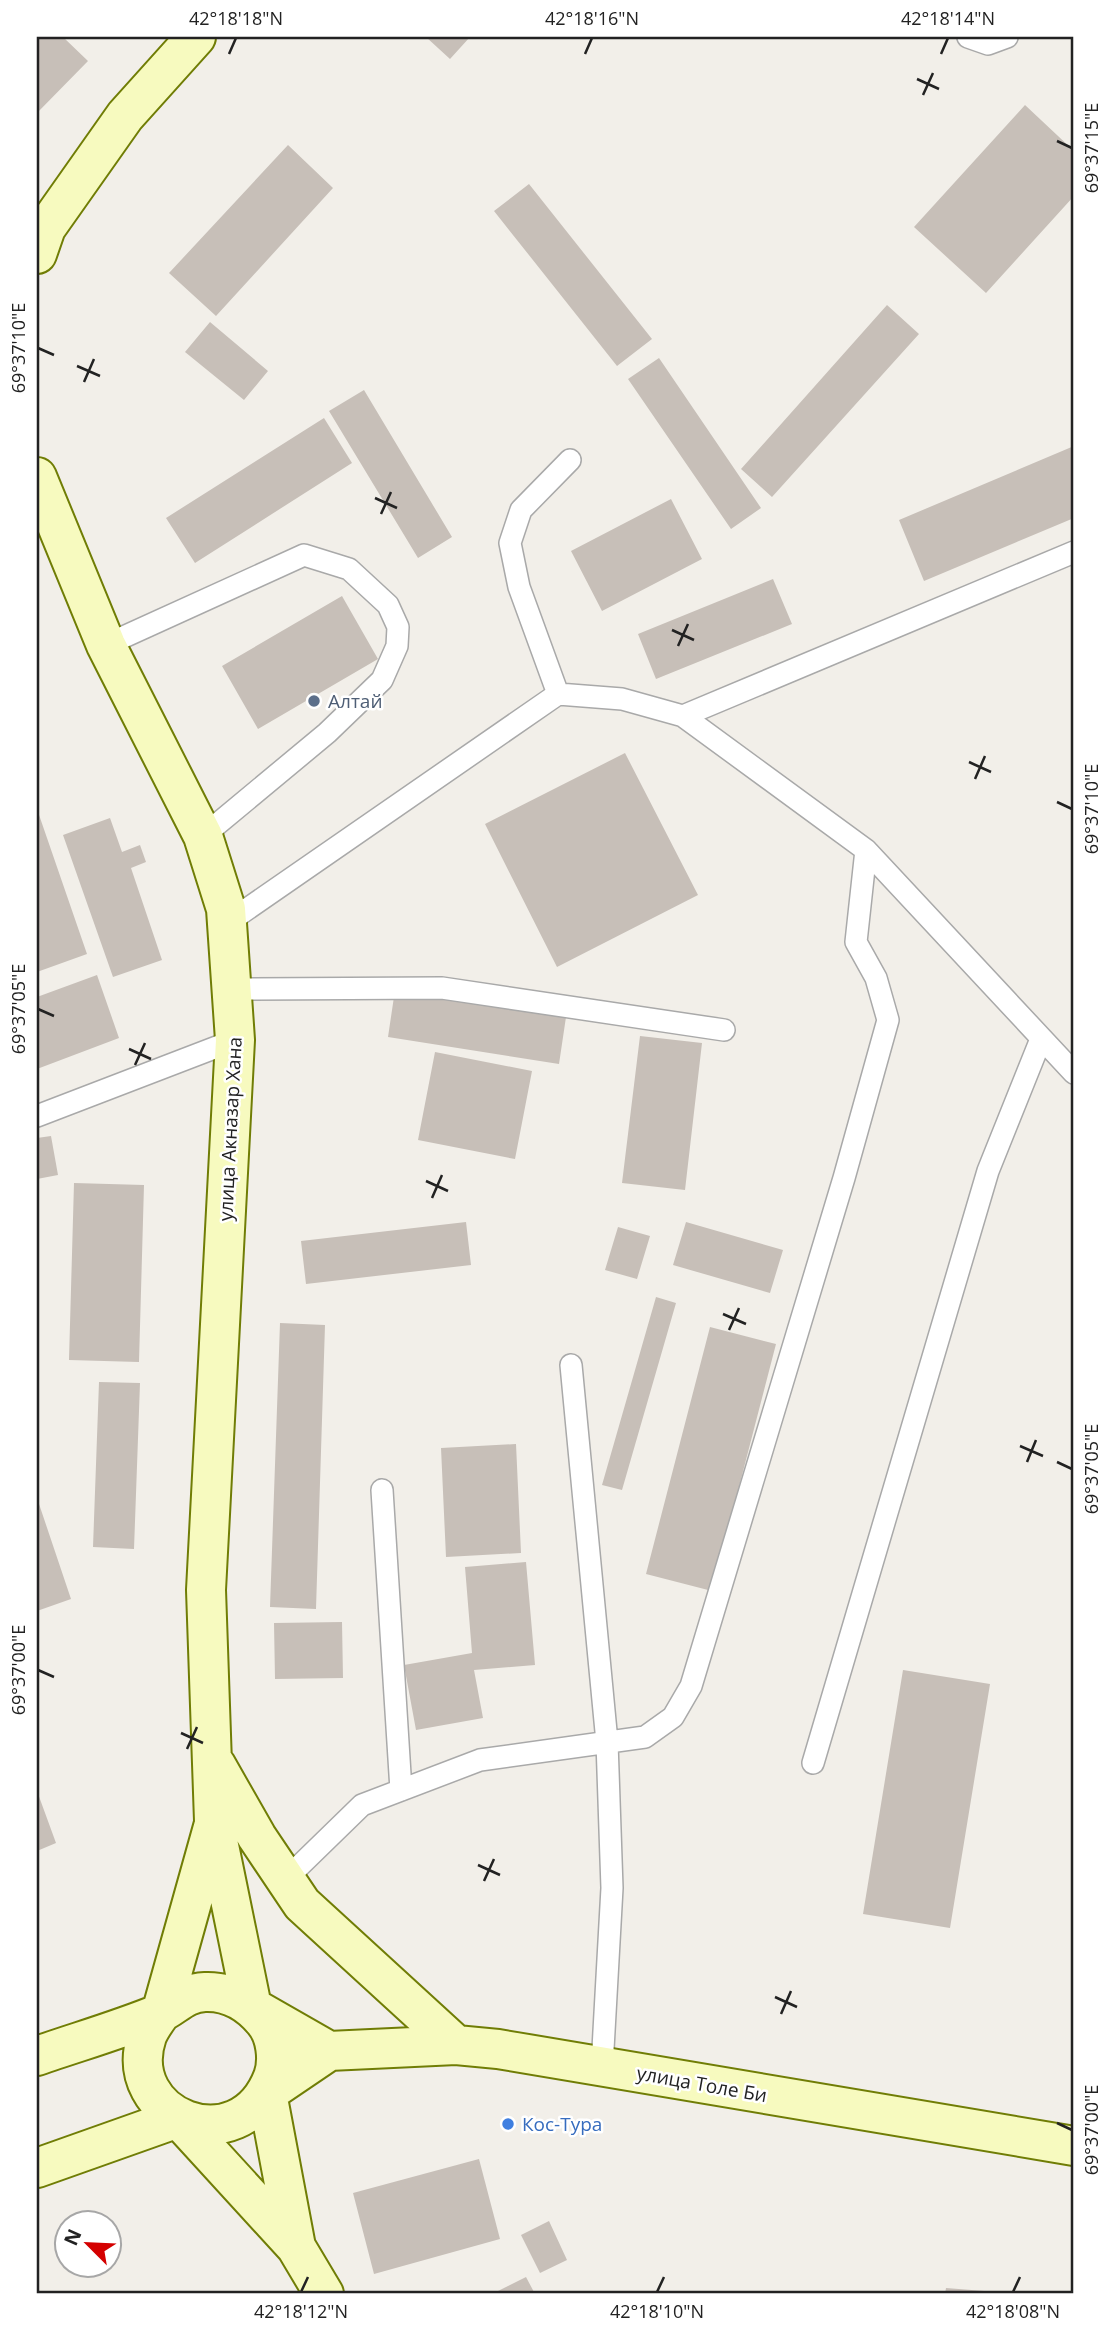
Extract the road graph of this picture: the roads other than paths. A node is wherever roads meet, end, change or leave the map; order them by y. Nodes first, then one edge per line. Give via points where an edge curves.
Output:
1 (196, 37) edge
2 (968, 37) edge
3 (1007, 37) edge
4 (37, 254) edge
5 (570, 460) dead end
6 (37, 477) edge
7 (1074, 552) edge
8 (106, 645) junction
9 (558, 694) junction
10 (683, 716) junction
11 (203, 836) junction
12 (866, 850) junction
13 (227, 923) junction
14 (232, 989) junction
15 (724, 1030) dead end
16 (1041, 1038) junction
17 (235, 1040) junction
18 (1074, 1073) edge
19 (37, 1116) edge
20 (570, 1365) dead end
21 (382, 1490) dead end
22 (607, 1742) junction
23 (212, 1759) junction
24 (813, 1763) dead end
25 (401, 1790) junction
26 (214, 1821) junction
27 (286, 1879) junction
28 (252, 2007) junction
29 (161, 2013) junction
30 (456, 2045) junction
31 (329, 2051) junction
32 (37, 2056) edge
33 (602, 2067) junction
34 (267, 2093) junction
35 (178, 2118) junction
36 (1074, 2147) edge
37 (37, 2168) edge
38 (296, 2247) junction
39 (324, 2294) edge

1 - 4 main road via 125,116 46,228
2 - 3 lane via 988,44
5 - 9 lane via 521,510 510,543 519,587
6 - 8 main road, улица Акназар Хана
7 - 10 lane
8 - 11 main road, улица Акназар Хана
8 - 11 lane via 304,555 349,569 388,605 398,627 397,646 382,680 327,733
9 - 10 lane via 622,699
9 - 13 lane
10 - 12 lane
11 - 13 main road, улица Акназар Хана
12 - 16 lane
12 - 22 lane via 856,942 876,978 888,1020 844,1178 691,1686 673,1717 645,1737
13 - 14 main road, улица Акназар Хана
14 - 15 lane via 442,988
14 - 17 main road, улица Акназар Хана
16 - 18 lane
16 - 24 lane via 988,1171
17 - 19 lane
17 - 23 main road, улица Акназар Хана via 206,1590
20 - 22 lane
21 - 25 lane
22 - 25 lane via 480,1760
22 - 33 lane via 612,1888
23 - 26 main road, улица Акназар Хана
23 - 27 main road
25 - 27 lane via 362,1805
26 - 28 main road, улица Акназар Хана
26 - 29 main road, улица Акназар Хана
27 - 30 main road via 302,1904
28 - 29 main road via 228,1994 204,1992 179,1999
28 - 31 main road
28 - 34 main road via 268,2025 275,2046 275,2071
29 - 32 main road
29 - 35 main road via 147,2035 143,2061 149,2087
30 - 31 main road, улица Толе Би
30 - 33 main road, улица Толе Би
31 - 34 main road
33 - 36 main road, улица Толе Би
34 - 35 main road via 247,2114 220,2124 199,2125
34 - 38 main road
35 - 37 main road
35 - 38 main road
38 - 39 main road

